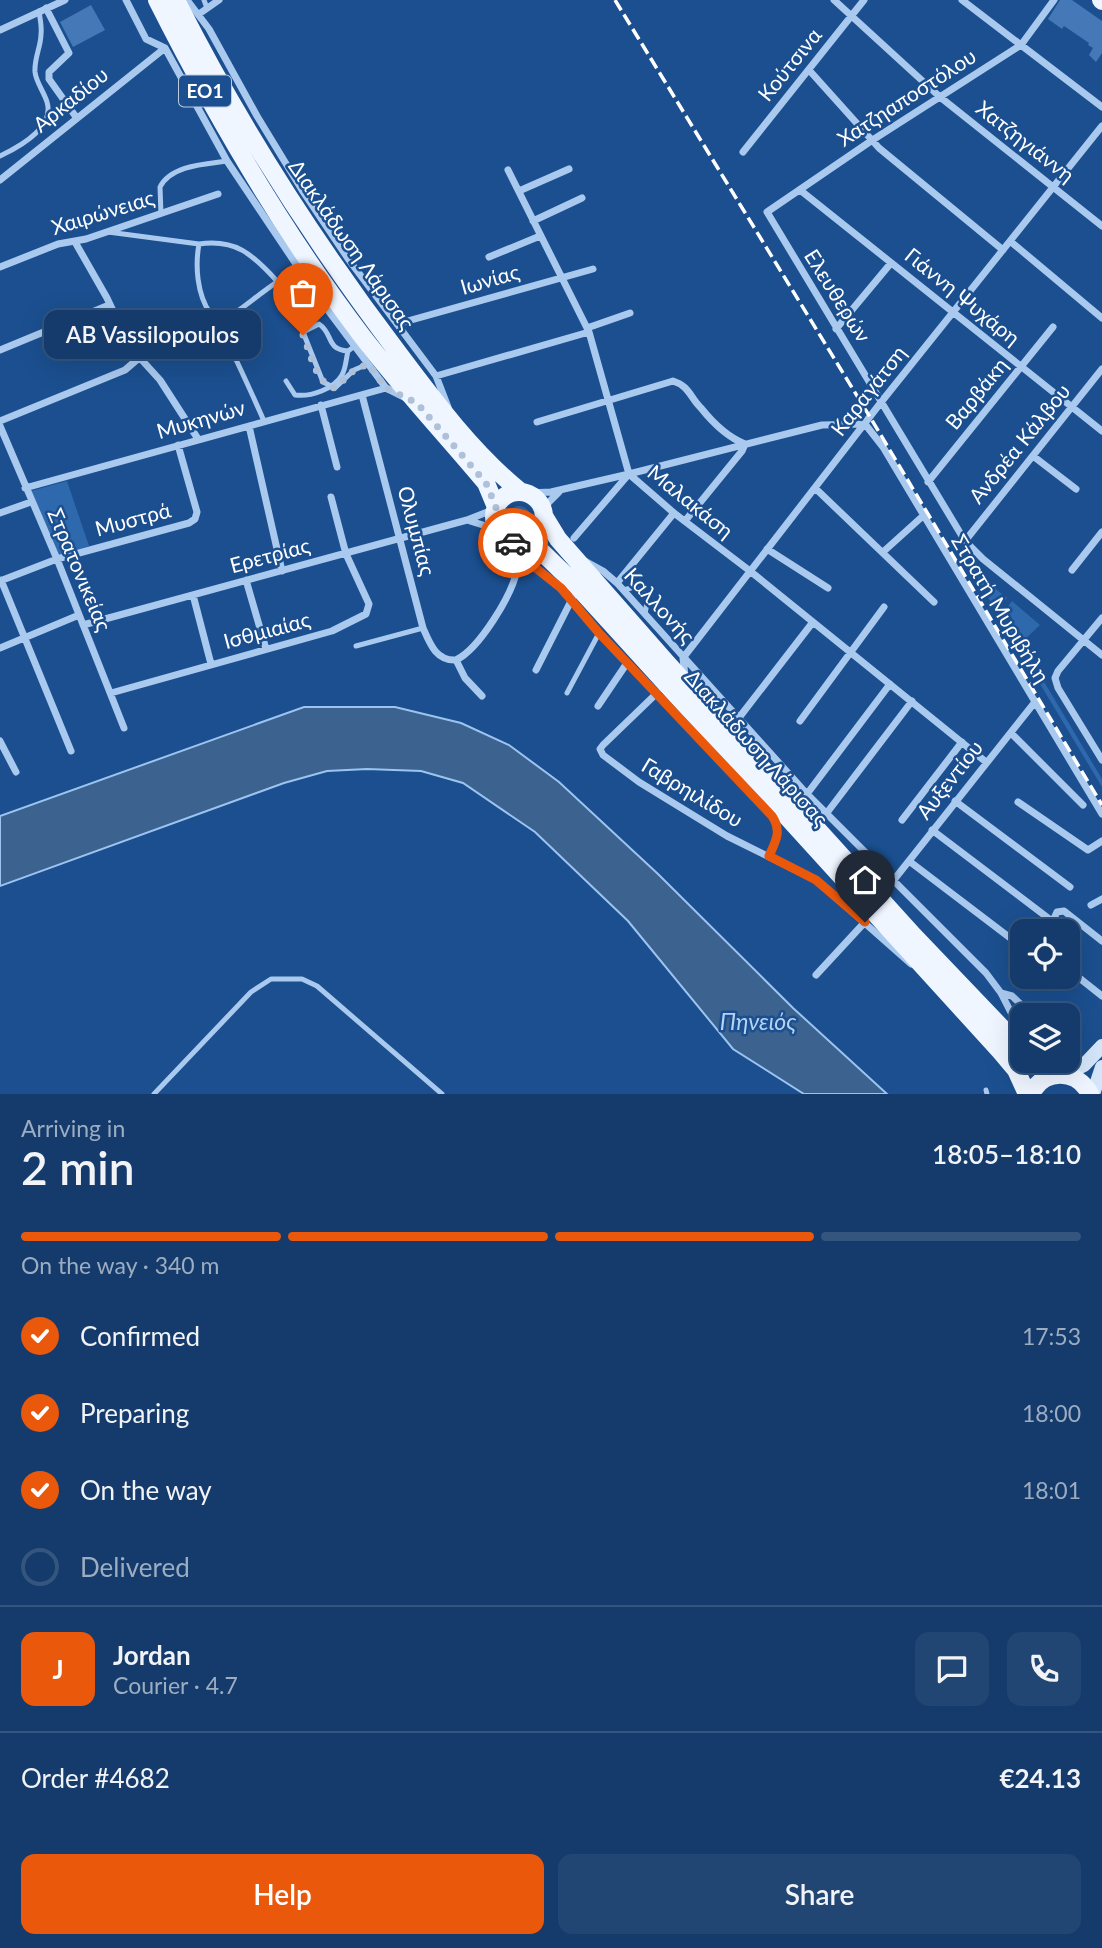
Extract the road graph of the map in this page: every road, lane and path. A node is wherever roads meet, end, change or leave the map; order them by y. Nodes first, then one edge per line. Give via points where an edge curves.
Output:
1 (65, 0) edge
2 (126, 0) edge
3 (176, 0) edge
4 (187, 0) edge
5 (219, 0) edge
6 (834, 0) edge
7 (864, 0) edge
8 (962, 0) edge
9 (1054, 0) edge
10 (206, 4) edge
11 (161, 8) edge
12 (43, 10) junction
13 (199, 14) junction
14 (852, 16) junction
15 (0, 30) edge
16 (1021, 45) junction
17 (165, 48) junction
18 (809, 70) junction
19 (940, 97) junction
20 (1102, 107) edge
21 (76, 117) junction
22 (1102, 126) edge
23 (871, 141) junction
24 (743, 152) dead end
25 (0, 156) edge
26 (227, 161) junction
27 (569, 169) dead end
28 (508, 170) dead end
29 (0, 180) edge
30 (1053, 187) junction
31 (800, 190) junction
32 (519, 191) junction
33 (218, 194) dead end
34 (582, 198) dead end
35 (767, 212) joint
36 (161, 214) junction
37 (533, 221) junction
38 (1102, 226) edge
39 (107, 232) junction
40 (540, 236) junction
41 (1010, 241) junction
42 (75, 242) junction
43 (199, 244) junction
44 (1003, 250) junction
45 (489, 257) dead end
46 (891, 263) junction
47 (0, 267) edge
48 (299, 268) junction
49 (593, 269) dead end
50 (562, 278) junction
51 (276, 280) junction
52 (109, 305) junction
53 (953, 312) junction
54 (630, 313) dead end
55 (1102, 318) edge
56 (219, 324) junction
57 (397, 324) junction
58 (1053, 327) dead end
59 (836, 328) junction
60 (588, 330) junction
61 (351, 349) junction
62 (0, 350) edge
63 (139, 358) junction
64 (368, 364) junction
65 (1021, 367) junction
66 (1102, 369) edge
67 (436, 376) junction
68 (286, 381) dead end
69 (330, 387) junction
70 (386, 388) junction
71 (362, 395) junction
72 (608, 400) junction
73 (882, 401) junction
74 (417, 403) junction
75 (321, 405) junction
76 (1072, 407) junction
77 (0, 421) edge
78 (264, 421) junction
79 (453, 421) junction
80 (537, 422) dead end
81 (865, 424) junction
82 (0, 426) edge
83 (249, 426) junction
84 (1102, 431) edge
85 (2, 437) edge
86 (198, 439) junction
87 (745, 444) junction
88 (178, 445) junction
89 (1033, 456) junction
90 (337, 467) dead end
91 (629, 474) junction
92 (929, 482) junction
93 (25, 488) junction
94 (566, 488) junction
95 (815, 488) junction
96 (1076, 489) dead end
97 (524, 493) junction
98 (331, 497) dead end
99 (31, 502) junction
100 (496, 508) junction
101 (0, 513) edge
102 (674, 513) junction
103 (544, 514) junction
104 (923, 515) junction
105 (467, 520) junction
106 (685, 521) junction
107 (1102, 532) edge
108 (400, 539) junction
109 (511, 540) junction
110 (965, 541) junction
111 (573, 547) junction
112 (767, 550) junction
113 (883, 552) junction
114 (346, 554) junction
115 (57, 559) junction
116 (518, 566) junction
117 (1072, 570) dead end
118 (282, 571) junction
119 (750, 572) junction
120 (0, 580) edge
121 (246, 580) junction
122 (617, 583) junction
123 (828, 588) dead end
124 (623, 590) junction
125 (575, 594) junction
126 (193, 595) junction
127 (934, 602) dead end
128 (884, 607) dead end
129 (645, 614) junction
130 (79, 615) junction
131 (1102, 618) edge
132 (813, 622) junction
133 (83, 625) junction
134 (423, 628) junction
135 (599, 633) junction
136 (25, 638) junction
137 (1084, 641) junction
138 (356, 646) dead end
139 (0, 648) edge
140 (266, 649) junction
141 (850, 652) junction
142 (1102, 655) edge
143 (683, 658) junction
144 (456, 660) junction
145 (627, 663) junction
146 (211, 664) junction
147 (536, 670) dead end
148 (890, 684) junction
149 (687, 685) junction
150 (111, 692) junction
151 (567, 693) dead end
152 (657, 693) junction
153 (482, 696) dead end
154 (912, 701) junction
155 (1035, 702) junction
156 (598, 706) dead end
157 (738, 719) junction
158 (800, 721) dead end
159 (124, 728) dead end
160 (1011, 733) junction
161 (699, 739) junction
162 (0, 741) edge
163 (962, 742) junction
164 (71, 751) dead end
165 (732, 755) junction
166 (1102, 760) edge
167 (986, 762) junction
168 (16, 772) dead end
169 (807, 794) junction
170 (955, 802) junction
171 (1018, 802) dead end
172 (1083, 805) dead end
173 (825, 814) junction
174 (1102, 814) edge
175 (902, 820) dead end
176 (932, 830) junction
177 (1102, 841) edge
178 (769, 856) junction
179 (909, 861) junction
180 (893, 881) junction
181 (1070, 887) dead end
182 (1102, 899) edge
183 (1091, 905) dead end
184 (1049, 919) edge
185 (1053, 919) edge
186 (1074, 919) edge
187 (865, 922) junction
188 (1080, 923) edge
189 (1010, 938) edge
190 (1102, 940) edge
191 (816, 975) dead end
192 (1080, 979) edge
193 (942, 988) junction
194 (1001, 993) junction
195 (1102, 996) edge
196 (1019, 1003) edge
197 (1010, 1011) edge
198 (1010, 1036) edge
199 (1102, 1046) edge
200 (1102, 1067) edge
201 (1063, 1074) junction
202 (154, 1094) edge
203 (442, 1094) edge
204 (1029, 1094) edge
205 (1092, 1094) edge

1 - 12 street
2 - 17 street via 146,39
3 - 79 main road, Διακλάδωση Λάρισας / ΕΟ1 via 227,97 297,211 360,303
4 - 13 street
5 - 10 street
6 - 14 street, Χατζηγιάννη
7 - 14 street, Κούτσινα
8 - 16 street
9 - 16 street, Χατζηαποστόλου
10 - 13 street
11 - 17 street via 168,29
11 - 74 main road, Διακλάδωση Λάρισας / ΕΟ1 via 215,109 308,261
12 - 15 street
12 - 21 street via 69,53 49,79
12 - 25 lane via 35,75 47,102 47,119 27,141
13 - 57 street via 302,190
14 - 18 street, Κούτσινα
14 - 19 street, Χατζηγιάννη
16 - 19 street, Χατζηαποστόλου
16 - 20 street
17 - 21 street, Αρκαδίου
17 - 26 street
18 - 23 street
18 - 24 street, Κούτσινα
19 - 23 street, Χατζηαποστόλου
19 - 30 street, Χατζηγιάννη
21 - 29 street, Αρκαδίου
22 - 30 street, Καραγάτση
23 - 31 street, Χατζηαποστόλου
23 - 44 street
26 - 36 lane via 169,176 160,187
26 - 48 street
27 - 32 street
28 - 32 street, Μαλακάση
30 - 38 street, Χατζηγιάννη
30 - 41 street, Καραγάτση
31 - 35 street, Χατζηαποστόλου
31 - 46 street, Γιάννη Ψυχάρη
32 - 37 street, Μαλακάση
33 - 36 street, Χαιρώνειας
34 - 37 street
35 - 59 street, Ελευθερών
36 - 39 street, Χαιρώνειας
37 - 40 street, Μαλακάση
39 - 42 street, Χαιρώνειας
39 - 43 lane
40 - 45 street
40 - 50 street, Μαλακάση
41 - 44 street, Καραγάτση
41 - 55 street
42 - 47 street, Χαιρώνειας via 51,246
42 - 52 street
43 - 51 lane via 219,242 236,247 252,255
43 - 56 lane via 201,292
44 - 53 street, Καραγάτση
46 - 53 street, Γιάννη Ψυχάρη
46 - 59 street
48 - 51 lane
48 - 61 street
49 - 50 street, Ιωνίας
50 - 57 street, Ιωνίας
50 - 60 street, Μαλακάση
51 - 56 lane
52 - 62 street
52 - 63 street
53 - 65 street, Γιάννη Ψυχάρη
53 - 73 street, Καραγάτση
54 - 60 street
56 - 78 lane
57 - 67 street
58 - 65 street, Βαρβάκη
59 - 73 street, Ελευθερών
60 - 67 street
60 - 72 street, Μαλακάση
61 - 64 street
61 - 69 lane via 342,375
61 - 69 lane via 334,348 322,325 303,332 323,382
63 - 77 street via 125,370
63 - 86 street via 160,380
64 - 69 lane
64 - 70 street
65 - 76 street, Γιάννη Ψυχάρη
65 - 92 street, Βαρβάκη
66 - 76 street, Ανδρέα Κάλβου
67 - 79 street
68 - 69 lane via 295,395
70 - 71 street, Μυκηνών
70 - 74 street
71 - 75 street, Μυκηνών
71 - 108 street, Ολυμπίας
72 - 80 street
72 - 87 street via 673,381 683,384 731,439
72 - 91 street, Μαλακάση
73 - 81 street, Καραγάτση
73 - 92 street, Ελευθερών
74 - 100 main road, Διακλάδωση Λάρισας / ΕΟ1 via 486,483
75 - 78 street, Μυκηνών
75 - 90 street
76 - 84 street, Γιάννη Ψυχάρη
76 - 89 street, Ανδρέα Κάλβου
78 - 83 street, Μυκηνών
79 - 97 main road, Διακλάδωση Λάρισας / ΕΟ1
81 - 87 street via 822,425
81 - 95 street, Καραγάτση
81 - 104 street, Στρατή Μυριβήλη
82 - 85 street, Στρατονικείας
83 - 86 street, Μυκηνών
83 - 118 street
85 - 93 street, Στρατονικείας
86 - 88 street, Μυκηνών
87 - 91 street
87 - 106 street
88 - 93 street, Μυκηνών
88 - 115 street, Μυστρά via 197,512 195,519
89 - 96 street
89 - 110 street, Ανδρέα Κάλβου
91 - 94 street
91 - 102 street, Μαλακάση
91 - 111 street
92 - 110 street, Ελευθερών
93 - 99 street, Στρατονικείας
94 - 97 street
94 - 103 street via 554,496
95 - 112 street, Καραγάτση
95 - 113 street
97 - 100 main road via 506,496
97 - 103 main road, ΕΟ1 via 538,500
98 - 114 street
99 - 101 street
99 - 115 street, Στρατονικείας
100 - 105 street, Ερετρίας
100 - 109 main road, ΕΟ1 via 495,524
102 - 106 street, Μαλακάση
102 - 122 street
103 - 109 main road via 534,537
103 - 111 main road, Διακλάδωση Λάρισας / ΕΟ1
104 - 113 street
104 - 155 street, Στρατή Μυριβήλη
105 - 108 street, Ερετρίας
105 - 109 street
106 - 119 street, Μαλακάση
107 - 117 street
108 - 114 street, Ερετρίας
108 - 134 street, Ολυμπίας
109 - 116 street
109 - 125 main road, Διακλάδωση Λάρισας via 543,553
110 - 137 street, Ελευθερών
111 - 122 street, Καλλoνής
111 - 149 main road, Διακλάδωση Λάρισας / ΕΟ1
112 - 119 street, Καραγάτση
112 - 123 street
113 - 127 street
114 - 118 street, Ερετρίας
114 - 140 street, Ισθμιαίας via 369,604 366,614 332,631
115 - 120 street, Μυστρά
115 - 130 street, Στρατονικείας
116 - 125 street via 535,566
116 - 144 street via 482,636
118 - 121 street, Ερετρίας
119 - 132 street, Μαλακάση
119 - 143 street, Καραγάτση
120 - 136 street
121 - 126 street, Ερετρίας
121 - 140 street
122 - 124 street, Καλλoνής
124 - 129 street, Καλλoνής
124 - 129 lane via 635,587 648,597
125 - 135 street
125 - 147 street
125 - 165 main road, Διακλάδωση Λάρισας
126 - 133 street, Ερετρίας
126 - 146 street
128 - 141 street
129 - 143 street, Καλλoνής
130 - 133 street, Στρατονικείας
130 - 136 street
131 - 137 street
132 - 141 street, Μαλακάση
132 - 157 street
133 - 150 street, Στρατονικείας
134 - 138 lane
134 - 144 street, Ολυμπίας via 436,653
135 - 145 street
135 - 151 lane
136 - 139 street
136 - 164 street
137 - 142 street, Ελευθερών
137 - 166 street via 1055,678
140 - 146 street, Ισθμιαίας
141 - 148 street, Μαλακάση
141 - 158 street
143 - 149 street
143 - 157 street, Καλλoνής
144 - 153 street
145 - 152 street
145 - 156 street
146 - 150 street, Ισθμιαίας
148 - 154 street, Μαλακάση
148 - 169 street
149 - 198 main road, Διακλάδωση Λάρισας / ΕΟ1
150 - 159 street, Στρατονικείας
152 - 161 street
152 - 178 street, Γαβρηιλίδου via 600,752 626,774 727,836
154 - 163 street, Μαλακάση
154 - 173 street
155 - 160 street, Αυξεντίου
155 - 174 street, Στρατή Μυριβήλη
157 - 169 street, Καλλoνής
160 - 167 street, Αυξεντίου
160 - 172 street
161 - 165 street
161 - 178 street via 776,823 778,837
162 - 168 street
163 - 167 street, Μαλακάση
163 - 175 street
165 - 193 main road, Διακλάδωση Λάρισας
167 - 170 street, Αυξεντίου
169 - 173 street, Καλλoνής
170 - 176 street, Αυξεντίου
170 - 181 street
171 - 177 street via 1088,849
173 - 180 street, Καλλoνής
176 - 179 street, Αυξεντίου
176 - 184 street
178 - 187 street, Γαβρηιλίδου via 816,880
179 - 180 street, Αυξεντίου
179 - 189 street
180 - 194 street, Καλλoνής
182 - 183 street
185 - 186 street via 1064,911
187 - 191 street
187 - 193 street, Γαβρηιλίδου
188 - 190 street
192 - 195 street
193 - 204 main road, Διακλάδωση Λάρισας via 1008,1060
194 - 196 street, Καλλoνής
194 - 197 street, Καλλoνής
199 - 201 main road via 1084,1065
200 - 205 main road
201 - 204 main road, Διακλάδωση Λάρισας via 1039,1082
201 - 205 main road via 1084,1084
202 - 203 lane via 251,992 271,978 302,979 317,986

